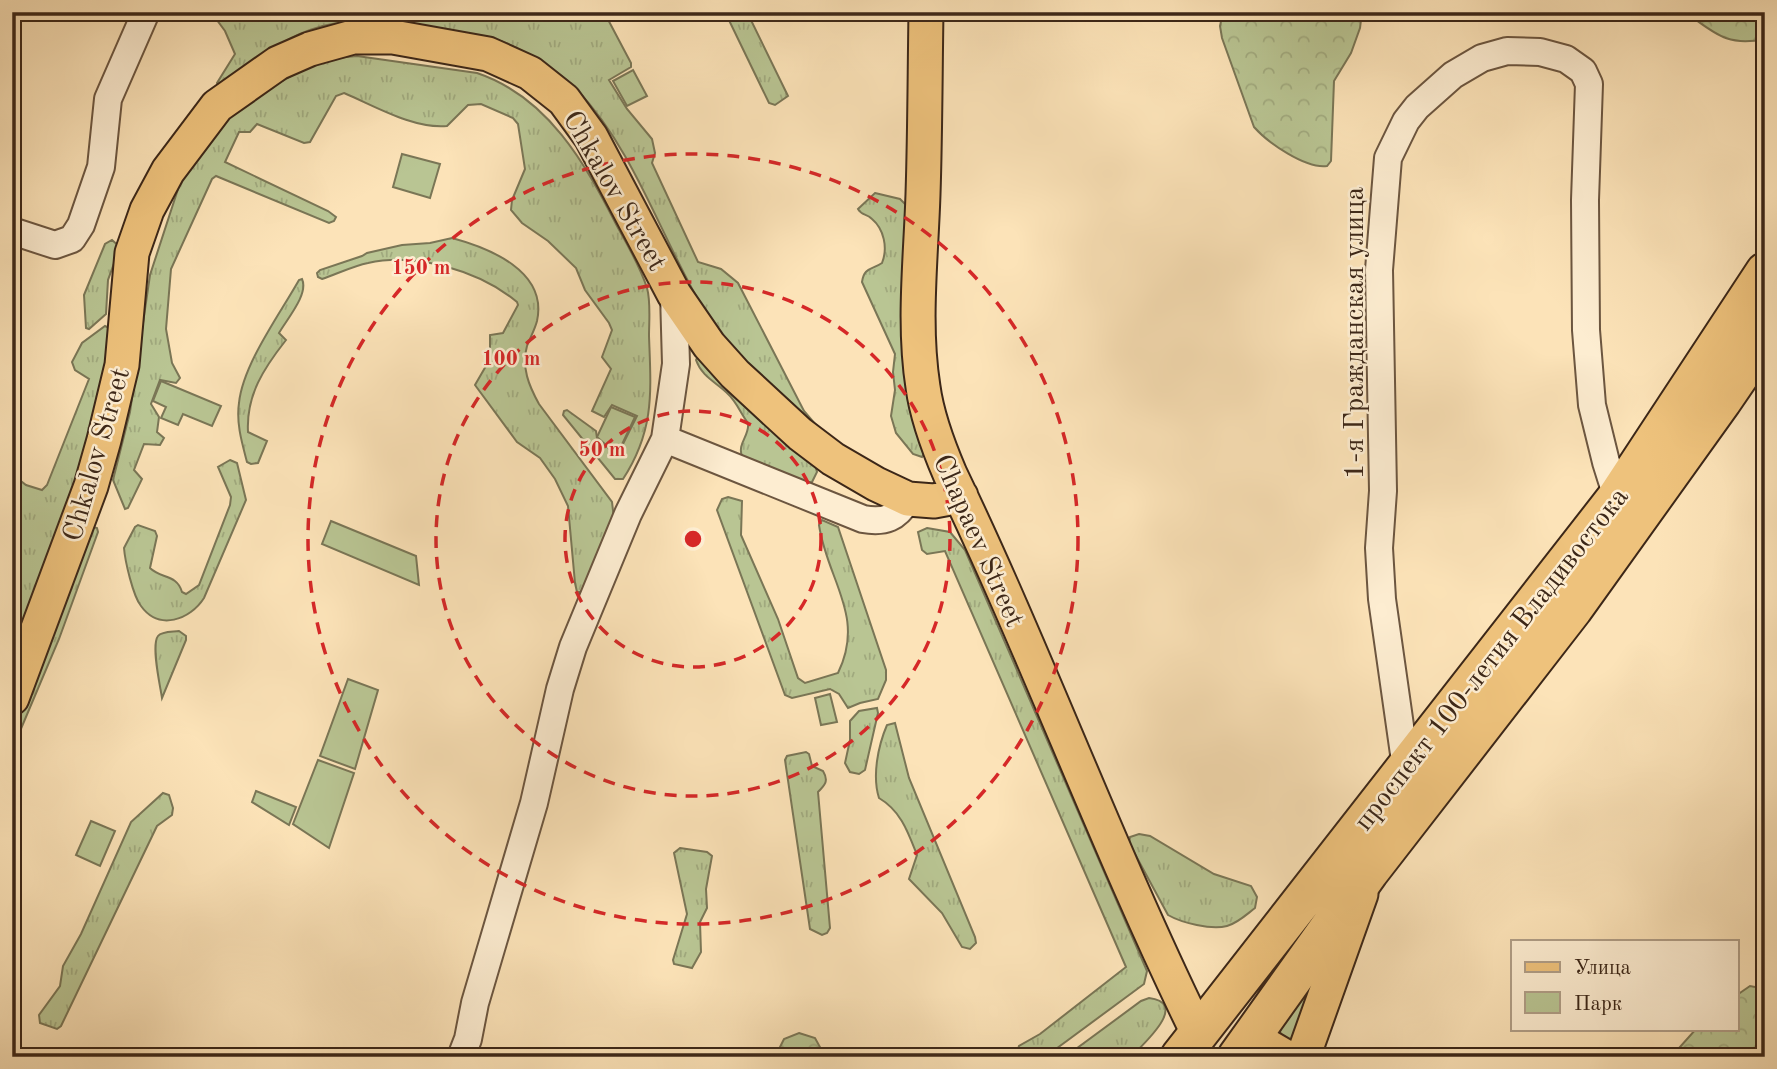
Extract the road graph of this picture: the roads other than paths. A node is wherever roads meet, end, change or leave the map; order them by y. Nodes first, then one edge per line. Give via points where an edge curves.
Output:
1 (146, 12) edge
2 (926, 12) edge
3 (12, 231) edge
4 (1765, 272) edge
5 (674, 294) junction
6 (1765, 338) edge
7 (665, 439) junction
8 (961, 496) junction
9 (1617, 497) junction
10 (908, 499) junction
11 (12, 698) edge
12 (1406, 768) junction
13 (1369, 872) junction
14 (1189, 1045) edge
15 (1245, 1047) edge
16 (461, 1057) edge
17 (1286, 1057) edge
18 (1303, 1057) edge

1 - 3 street via 107,99 101,167 81,225 72,239 55,245
2 - 8 main road, Chapaev Street via 920,364 937,442
4 - 9 highway, проспект 100-летия Владивостока
5 - 7 street via 676,364
5 - 10 main road, Chkalov Street via 709,345 761,400 833,459
5 - 11 main road, Chkalov Street via 591,137 564,100 530,73 488,54 371,35 310,49 278,63 217,106 168,171 148,210 131,261 122,365 101,451
6 - 13 highway, проспект 100-летия Владивостока via 1573,608
7 - 10 street via 863,519 882,520 900,513
7 - 16 street via 573,647
8 - 10 main road, Chkalov Street
8 - 14 main road, Chapaev Street via 1168,972
9 - 12 highway, проспект 100-летия Владивостока
9 - 12 street, 1-я Гражданская улица via 1592,405 1586,330 1589,84 1583,71 1566,60 1540,52 1507,51 1482,58 1453,75 1417,107 1388,158 1379,270 1380,548 1382,599
12 - 14 highway, проспект 100-летия Владивостока
13 - 15 highway, проспект 100-летия Владивостока
13 - 18 main road
15 - 17 main road

